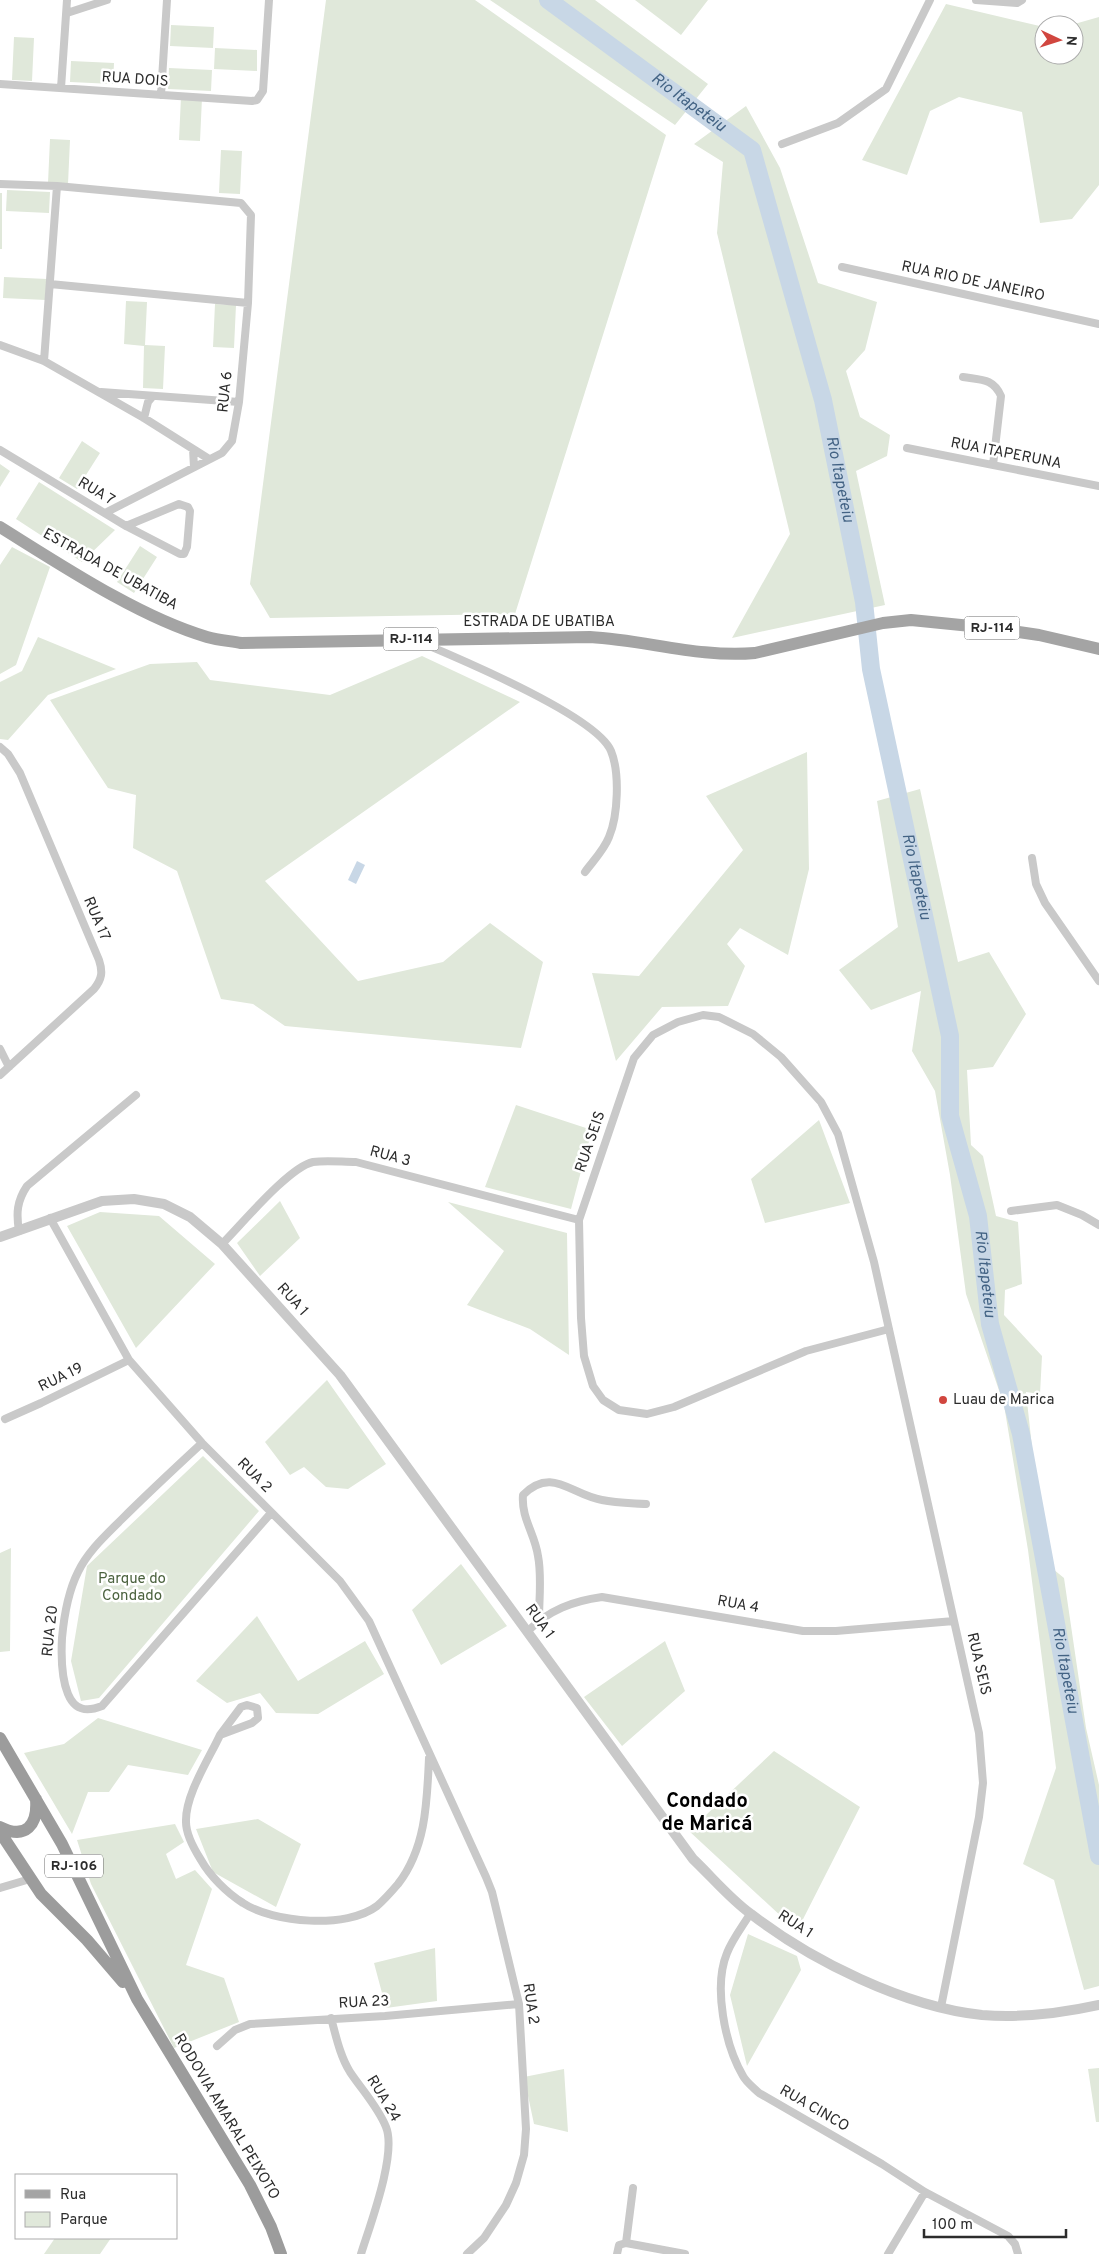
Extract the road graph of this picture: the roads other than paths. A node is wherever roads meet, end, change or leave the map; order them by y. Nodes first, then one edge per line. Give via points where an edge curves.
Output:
1 (67, 0) edge
2 (107, 0) edge
3 (167, 0) edge
4 (268, 0) edge
5 (930, 0) edge
6 (976, 0) edge
7 (1022, 0) edge
8 (67, 12) junction
9 (0, 84) edge
10 (61, 88) junction
11 (161, 95) junction
12 (782, 144) dead end
13 (0, 184) edge
14 (57, 186) junction
15 (842, 267) dead end
16 (50, 284) junction
17 (248, 303) junction
18 (1099, 324) edge
19 (0, 345) edge
20 (44, 361) junction
21 (963, 377) dead end
22 (99, 392) junction
23 (153, 396) junction
24 (239, 402) junction
25 (144, 418) junction
26 (907, 448) dead end
27 (193, 449) junction
28 (0, 450) edge
29 (210, 459) junction
30 (993, 465) junction
31 (194, 467) junction
32 (1099, 486) edge
33 (105, 513) junction
34 (126, 526) junction
35 (0, 527) edge
36 (414, 639) junction
37 (1099, 649) edge
38 (0, 746) edge
39 (1032, 858) dead end
40 (585, 872) dead end
41 (1099, 981) edge
42 (0, 1049) edge
43 (9, 1067) junction
44 (0, 1075) edge
45 (136, 1095) dead end
46 (1010, 1211) dead end
47 (50, 1218) junction
48 (579, 1220) junction
49 (1099, 1225) edge
50 (19, 1231) junction
51 (0, 1237) edge
52 (222, 1244) junction
53 (889, 1329) junction
54 (129, 1360) junction
55 (2, 1419) edge
56 (202, 1443) junction
57 (646, 1504) dead end
58 (272, 1513) junction
59 (540, 1620) junction
60 (954, 1621) junction
61 (528, 1631) junction
62 (220, 1735) junction
63 (0, 1738) edge
64 (429, 1756) junction
65 (36, 1798) junction
66 (0, 1827) edge
67 (0, 1832) edge
68 (30, 1879) junction
69 (0, 1888) edge
70 (750, 1914) junction
71 (137, 1999) junction
72 (519, 2004) junction
73 (1099, 2005) edge
74 (941, 2008) junction
75 (331, 2018) junction
76 (217, 2046) dead end
77 (633, 2188) dead end
78 (925, 2192) junction
79 (626, 2243) junction
80 (281, 2254) edge
81 (361, 2254) edge
82 (467, 2254) edge
83 (617, 2254) edge
84 (685, 2254) edge
85 (888, 2254) edge
86 (1018, 2254) edge

1 - 8 street
2 - 8 street
3 - 11 street
4 - 11 street, RUA DOIS via 262,91 257,100
5 - 12 street via 886,89 838,123
6 - 7 street via 1017,3
8 - 10 street
9 - 10 street, RUA DOIS
10 - 11 street, RUA DOIS
13 - 14 street
14 - 16 street
14 - 17 street, RUA 6 via 241,203 250,211 252,219
15 - 18 street, RUA RIO DE JANEIRO
16 - 17 street
16 - 20 street
17 - 24 street, RUA 6
19 - 20 street
20 - 22 street
21 - 30 street via 992,382 1001,396
22 - 23 street
22 - 25 street
23 - 24 street
23 - 25 street
24 - 29 street, RUA 6 via 232,441 222,453
25 - 27 street
26 - 30 street, RUA ITAPERUNA
27 - 29 street
27 - 31 street
28 - 33 street, RUA 7
29 - 31 street, RUA 6
30 - 32 street, RUA ITAPERUNA
31 - 33 street, RUA 6
33 - 34 street, RUA 7
34 - 34 street, RUA 7 via 184,554 191,517 188,507 179,504
35 - 36 main road, ESTRADA DE UBATIBA / RJ-114 via 132,604 208,637 261,644
36 - 37 main road, ESTRADA DE UBATIBA / RJ-114 via 590,637 735,655 883,623 911,620 1039,635
36 - 40 street via 508,681 589,727 603,739 611,751 614,765 616,809 608,840
38 - 43 street, RUA 17 via 16,765 99,960 102,974 94,989
39 - 41 street via 1036,884 1045,903
42 - 43 street
43 - 44 street, RUA 17
45 - 50 street via 27,1186 19,1199 16,1214
46 - 49 street via 1057,1206
47 - 50 street, RUA 1
47 - 52 street, RUA 1 via 102,1201 142,1200 164,1204 190,1217
47 - 54 street, RUA 2
48 - 52 street, RUA 3 via 356,1162 312,1162 293,1173
48 - 53 street, RUA SEIS via 584,1356 593,1386 603,1400 619,1410 647,1414 674,1407 806,1351
48 - 53 street, RUA SEIS via 634,1058 653,1035 678,1022 703,1015 719,1018 752,1034 781,1056 821,1102 838,1134
50 - 51 street, RUA 1
52 - 61 street, RUA 1 via 340,1375
53 - 60 street, RUA SEIS
54 - 55 street, RUA 19
54 - 56 street, RUA 2
56 - 58 street, RUA 2
56 - 58 street, RUA 20 via 96,1546 78,1571 63,1628 61,1663 68,1694 75,1705 83,1710 102,1706
57 - 59 street via 602,1500 550,1482 532,1486 523,1495 522,1509 539,1558
58 - 64 street, RUA 2 via 340,1581 369,1621
59 - 60 street, RUA 4 via 575,1600 602,1596 803,1631
59 - 61 street, RUA 4
60 - 74 street, RUA SEIS via 979,1733 983,1783
61 - 70 street, RUA 1 via 693,1859
62 - 62 street, RUA 2 via 252,1723 258,1718 257,1708 247,1704 241,1708
62 - 64 street, RUA 2 via 190,1799 186,1822 192,1845 207,1871 242,1903 288,1920 319,1921 353,1916 376,1907 398,1884 420,1843 427,1808
63 - 65 highway, RODOVIA AMARAL PEIXOTO / RJ-106
64 - 72 street, RUA 2 via 492,1892
65 - 66 highway via 34,1821 26,1830 14,1832
65 - 71 highway, RODOVIA AMARAL PEIXOTO / RJ-106 via 83,1884
67 - 68 highway, RODOVIA AMARAL PEIXOTO / RJ-106
68 - 69 street
68 - 71 highway, RODOVIA AMARAL PEIXOTO / RJ-106
70 - 74 street, RUA 1 via 812,1954 873,1986
70 - 78 street, RUA CINCO via 727,1952 720,1994 726,2030 743,2077 759,2093
71 - 80 highway, RODOVIA AMARAL PEIXOTO / RJ-106 via 250,2185
72 - 75 street, RUA 23
72 - 82 street, RUA 2 via 526,2129 524,2155 506,2205 484,2238
73 - 74 street, RUA 1 via 1062,2013 993,2015
75 - 76 street, RUA 23 via 245,2025
75 - 81 street, RUA 24 via 343,2058 380,2115 387,2128 389,2142 381,2191
77 - 79 street
78 - 85 street
78 - 86 street, RUA CINCO via 1008,2236
79 - 83 street via 620,2245
79 - 84 street

